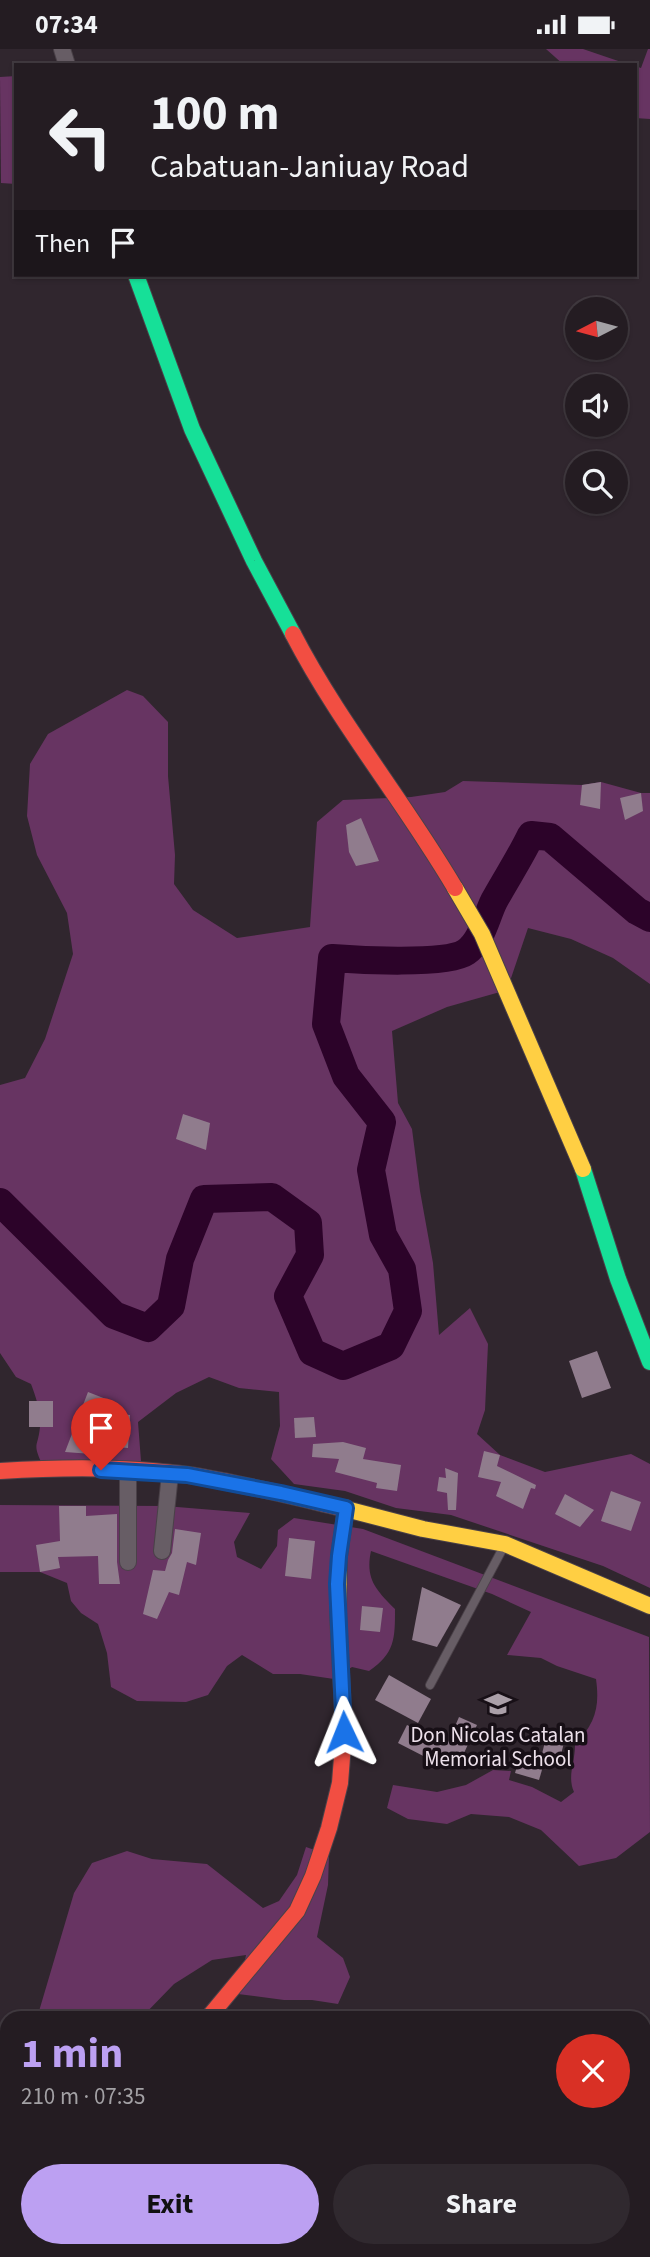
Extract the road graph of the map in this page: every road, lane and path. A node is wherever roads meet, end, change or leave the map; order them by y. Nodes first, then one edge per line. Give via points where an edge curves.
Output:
1 (137, 277) edge
2 (650, 1362) edge
3 (0, 1471) edge
4 (128, 1471) junction
5 (170, 1474) junction
6 (346, 1508) junction
7 (505, 1544) junction
8 (162, 1551) dead end
9 (128, 1562) dead end
10 (650, 1606) edge
11 (430, 1685) dead end
12 (214, 2011) edge

1 - 2 street via 192,429 266,585 310,667 426,840 482,934 578,1154
3 - 4 street
4 - 5 street
4 - 9 street
5 - 6 street
5 - 8 street
6 - 7 street
6 - 12 street via 337,1584 344,1732 340,1783 329,1828 297,1911
7 - 10 street
7 - 11 lane

